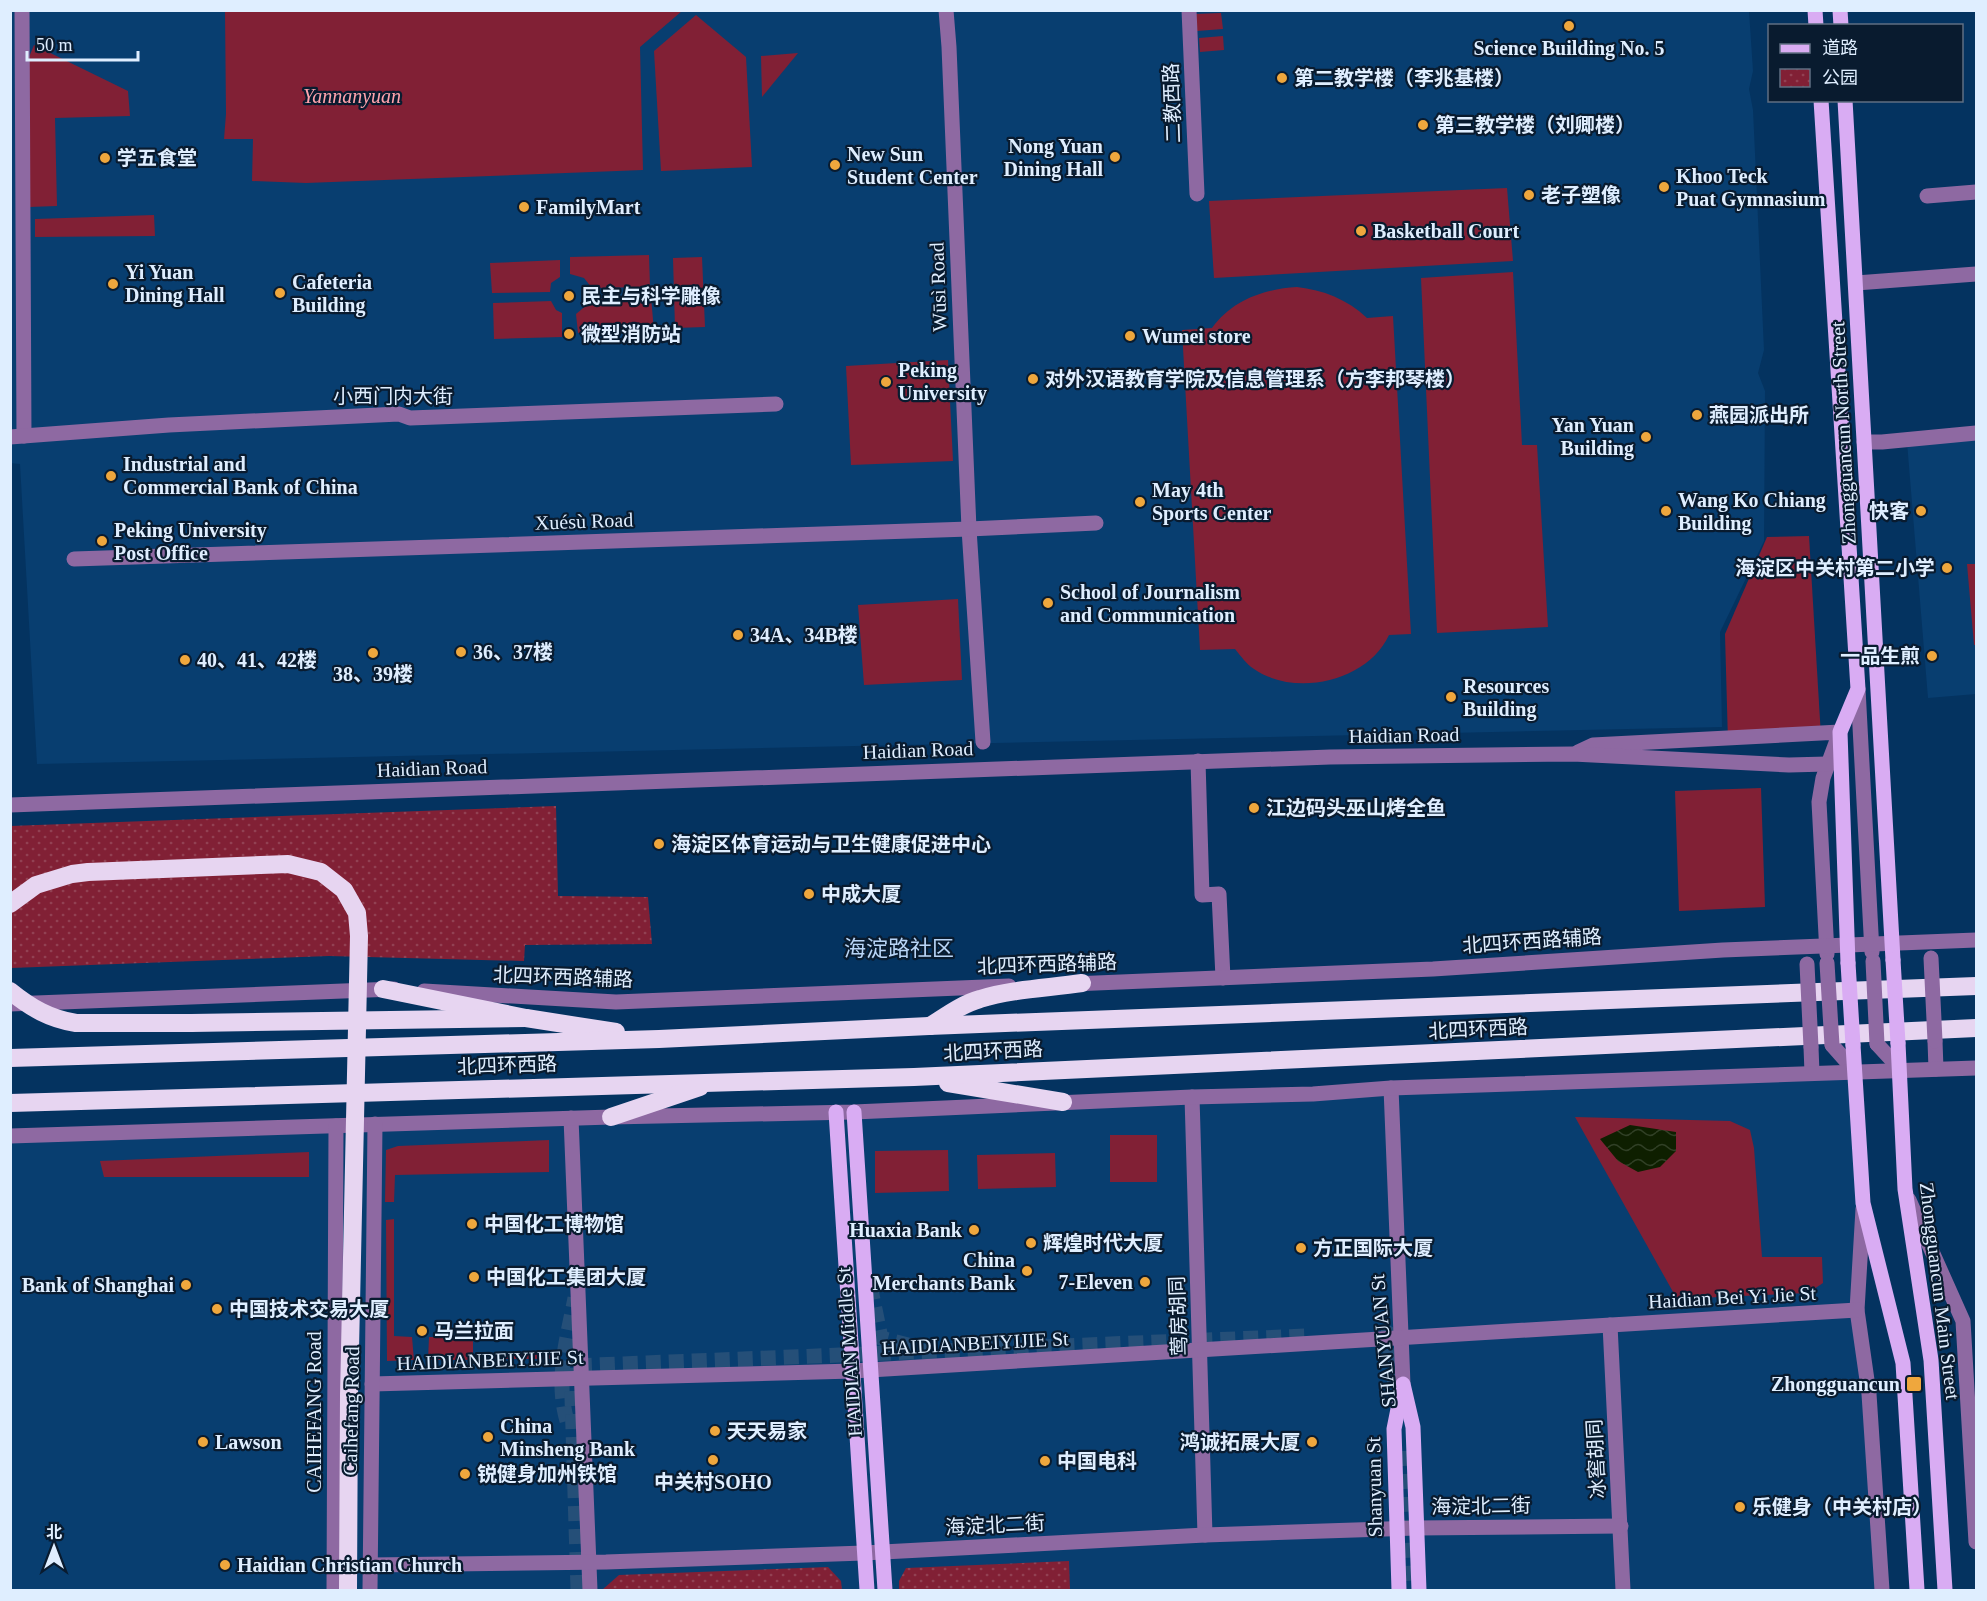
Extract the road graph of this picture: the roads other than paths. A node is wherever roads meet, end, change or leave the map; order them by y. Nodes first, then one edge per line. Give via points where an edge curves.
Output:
1 (22, 10) edge
2 (946, 10) edge
3 (1189, 10) edge
4 (1821, 102) edge
5 (1845, 102) edge
6 (1977, 192) edge
7 (1197, 194) dead end
8 (1927, 196) dead end
9 (1977, 274) edge
10 (1856, 283) junction
11 (776, 404) dead end
12 (1977, 433) edge
13 (17, 436) edge
14 (1864, 442) junction
15 (1096, 523) dead end
16 (969, 529) junction
17 (74, 559) dead end
18 (1858, 689) junction
19 (1840, 732) junction
20 (982, 742) dead end
21 (1572, 754) junction
22 (1198, 761) junction
23 (1827, 764) junction
24 (10, 805) edge
25 (10, 904) edge
26 (1977, 940) edge
27 (1930, 942) junction
28 (1893, 943) junction
29 (1872, 944) junction
30 (1848, 945) junction
31 (1827, 946) junction
32 (1806, 947) junction
33 (1223, 978) junction
34 (1082, 983) junction
35 (1977, 986) edge
36 (383, 989) junction
37 (10, 991) edge
38 (10, 1004) edge
39 (526, 1018) junction
40 (929, 1026) junction
41 (1977, 1028) edge
42 (659, 1039) junction
43 (1898, 1043) joint
44 (10, 1058) edge
45 (1977, 1068) edge
46 (1900, 1069) junction
47 (1936, 1069) junction
48 (1855, 1071) junction
49 (1812, 1073) junction
50 (914, 1077) junction
51 (719, 1081) junction
52 (1391, 1088) junction
53 (1192, 1097) junction
54 (1063, 1102) junction
55 (10, 1103) edge
56 (836, 1112) junction
57 (854, 1112) junction
58 (611, 1117) junction
59 (571, 1118) junction
60 (375, 1124) junction
61 (336, 1126) junction
62 (10, 1136) edge
63 (335, 1143) junction
64 (375, 1144) junction
65 (1905, 1189) junction
66 (1863, 1203) junction
67 (1857, 1310) junction
68 (1610, 1325) junction
69 (1400, 1338) junction
70 (1200, 1351) junction
71 (871, 1370) junction
72 (853, 1371) junction
73 (582, 1379) junction
74 (1403, 1383) junction
75 (372, 1384) junction
76 (1621, 1526) junction
77 (1416, 1528) junction
78 (1396, 1529) junction
79 (1206, 1535) junction
80 (1977, 1542) edge
81 (882, 1552) junction
82 (864, 1553) junction
83 (590, 1563) junction
84 (370, 1565) junction
85 (334, 1590) edge
86 (348, 1590) edge
87 (370, 1590) edge
88 (590, 1590) edge
89 (867, 1590) edge
90 (885, 1590) edge
91 (1399, 1590) edge
92 (1419, 1590) edge
93 (1623, 1590) edge
94 (1882, 1590) edge
95 (1917, 1590) edge
96 (1945, 1590) edge

1 - 13 street
2 - 16 street, Wūsì Road
3 - 7 street, 二教西路
4 - 18 main road, Zhongguancun North Street
5 - 10 main road, Zhongguancun North Street
6 - 8 street
9 - 10 street
10 - 14 main road, Zhongguancun North Street
11 - 13 street, 小西门内大街 via 489,416 410,418 399,414
12 - 14 street
14 - 28 main road, Zhongguancun North Street
15 - 16 street, Xuésù Road
16 - 17 street, Xuésù Road
16 - 20 street, Wūsì Road
18 - 19 main road, Zhongguancun North Street
18 - 29 street, Zhongguancun North Street
19 - 21 street via 1593,745
19 - 23 street, Zhongguancun North Street
19 - 30 main road, Zhongguancun North Street
21 - 22 street, Haidian Road
21 - 23 street, Haidian Road
22 - 24 street, Haidian Road
22 - 33 street via 1202,895 1219,894
23 - 31 street, Zhongguancun North Street via 1819,802
25 - 86 highway, bridge via 36,885 88,872 288,864 321,872 344,890 357,913
26 - 27 street, 北四环西路辅路
27 - 28 street, 北四环西路辅路
27 - 47 street, bridge
28 - 29 street, 北四环西路辅路
28 - 43 main road, Zhongguancun North Street, bridge
29 - 30 street, 北四环西路辅路
29 - 46 street, Zhongguancun North Street, bridge via 1877,1044
30 - 31 street, 北四环西路辅路
30 - 48 main road, Zhongguancun North Street, bridge
31 - 32 street, 北四环西路辅路
31 - 48 street, Zhongguancun North Street, bridge via 1832,1045
32 - 33 street, 北四环西路辅路
32 - 49 street, bridge
33 - 34 street, 北四环西路辅路
34 - 36 street, 北四环西路辅路 via 616,1002
34 - 40 highway via 979,999
35 - 40 highway, 北四环西路
36 - 38 street, 北四环西路辅路
36 - 39 highway
37 - 39 highway, bridge via 36,1010 76,1023
39 - 42 highway
40 - 42 highway, 北四环西路
41 - 50 highway, 北四环西路
42 - 44 highway, 北四环西路
43 - 46 main road, Zhongguancun Main Street
45 - 47 street
46 - 47 street
46 - 48 street
46 - 65 main road, Zhongguancun Main Street
48 - 49 street
48 - 66 main road
49 - 52 street
50 - 51 highway, 北四环西路
50 - 54 highway
51 - 55 highway, 北四环西路
51 - 58 highway
52 - 53 street
52 - 69 street, SHANYUAN St
53 - 54 street
53 - 70 street, 莺房胡同
54 - 57 street
56 - 57 street
56 - 58 street
56 - 72 main road, HAIDIAN Middle St
57 - 71 main road, HAIDIAN Middle St
58 - 59 street
59 - 60 street
59 - 73 street
60 - 61 street
60 - 64 street, Caihefang Road
61 - 62 street
61 - 63 street, CAIHEFANG Road
63 - 64 street via 345,1136 367,1137
63 - 85 street, CAIHEFANG Road
64 - 75 street, Caihefang Road
65 - 80 street via 1963,1321
65 - 96 main road, Zhongguancun Main Street via 1931,1360
66 - 67 street
66 - 95 main road via 1903,1363
67 - 68 street, Haidian Bei Yi Jie St
67 - 94 street via 1869,1394
68 - 69 street, Haidian Bei Yi Jie St
68 - 76 street, 冰窖胡同
69 - 70 street, HAIDIANBEIYIJIE St
69 - 74 street, SHANYUAN St
70 - 71 street, HAIDIANBEIYIJIE St
70 - 79 street, 莺房胡同
71 - 72 street, HAIDIANBEIYIJIE St
71 - 81 main road, HAIDIAN Middle St
72 - 73 street, HAIDIANBEIYIJIE St
72 - 82 main road, HAIDIAN Middle St
73 - 75 street, HAIDIANBEIYIJIE St
73 - 83 street
74 - 77 main road, SHANYUAN St via 1413,1427
74 - 78 main road, Shanyuan St via 1394,1429
75 - 84 street, Caihefang Road
76 - 77 street, 海淀北二街
76 - 93 street, 冰窖胡同
77 - 78 street, 海淀北二街
77 - 92 main road, SHANYUAN St
78 - 79 street, 海淀北二街
78 - 91 main road, Shanyuan St
79 - 81 street, 海淀北二街
81 - 82 street, 海淀北二街
81 - 90 main road, HAIDIAN Middle St
82 - 83 street, 海淀北二街
82 - 89 main road, HAIDIAN Middle St
83 - 84 street, 海淀北二街
83 - 88 street
84 - 87 street, Caihefang Road

